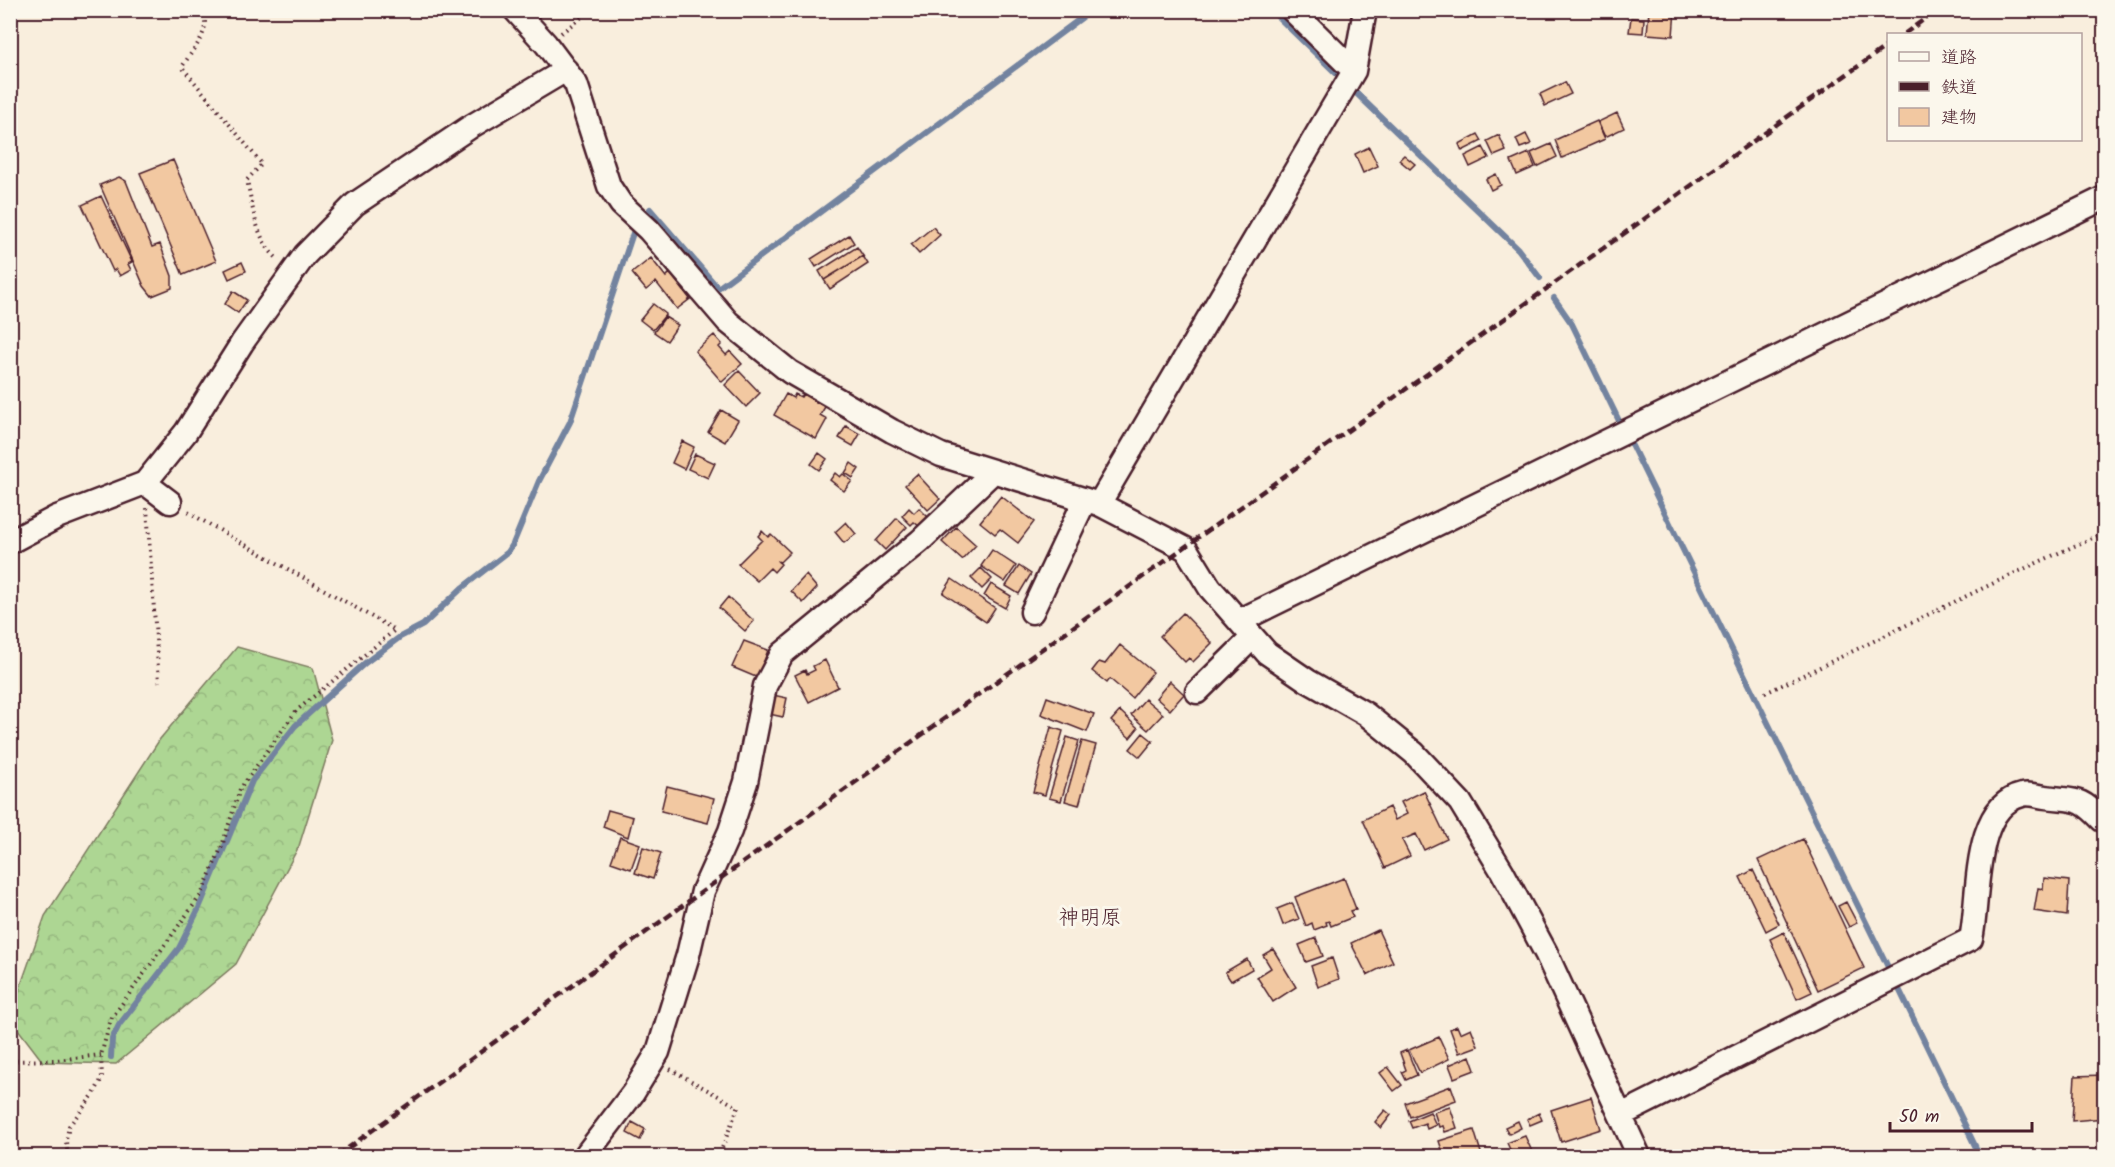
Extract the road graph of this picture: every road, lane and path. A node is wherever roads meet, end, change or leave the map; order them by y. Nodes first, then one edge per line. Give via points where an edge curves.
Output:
1 (201, 10) edge
2 (515, 10) edge
3 (591, 10) edge
4 (1293, 10) edge
5 (1365, 10) edge
6 (546, 44) junction
7 (566, 70) junction
8 (1354, 71) junction
9 (2104, 198) edge
10 (293, 271) junction
11 (993, 472) junction
12 (145, 483) junction
13 (170, 502) joint
14 (1092, 502) junction
15 (2104, 533) edge
16 (10, 542) edge
17 (1032, 612) dead end
18 (1246, 629) junction
19 (159, 682) dead end
20 (1197, 692) dead end
21 (1765, 693) dead end
22 (2102, 820) dead end
23 (101, 1055) junction
24 (652, 1060) junction
25 (10, 1061) edge
26 (1620, 1114) junction
27 (68, 1156) edge
28 (585, 1156) edge
29 (718, 1156) edge
30 (1639, 1156) edge

1 - 10 path via 205,30 182,66 262,164 247,180 256,221 267,249
2 - 6 street
3 - 6 path
4 - 8 street
5 - 8 street
6 - 7 street
7 - 10 street via 470,127 355,204
7 - 11 street via 576,84 609,186 728,322 790,372 842,404 941,455
8 - 14 street
9 - 18 street
10 - 12 street via 186,432
11 - 14 street
11 - 24 street via 920,541 782,654 765,686 746,782 702,891 688,955 658,1052
12 - 13 street
12 - 16 street via 57,517
12 - 19 path
13 - 23 path via 396,630 296,711 240,789 201,895 111,1019
14 - 17 street
14 - 18 street via 1186,549 1210,588
15 - 21 path
18 - 20 street
18 - 26 street via 1276,658 1374,720 1414,753 1460,802 1546,953
22 - 26 street via 2085,802 2024,794 2006,801 1987,834 1976,878 1971,939
23 - 25 path
23 - 27 path via 102,1078 69,1126
24 - 28 street via 633,1093
24 - 29 path via 738,1107
26 - 30 street

